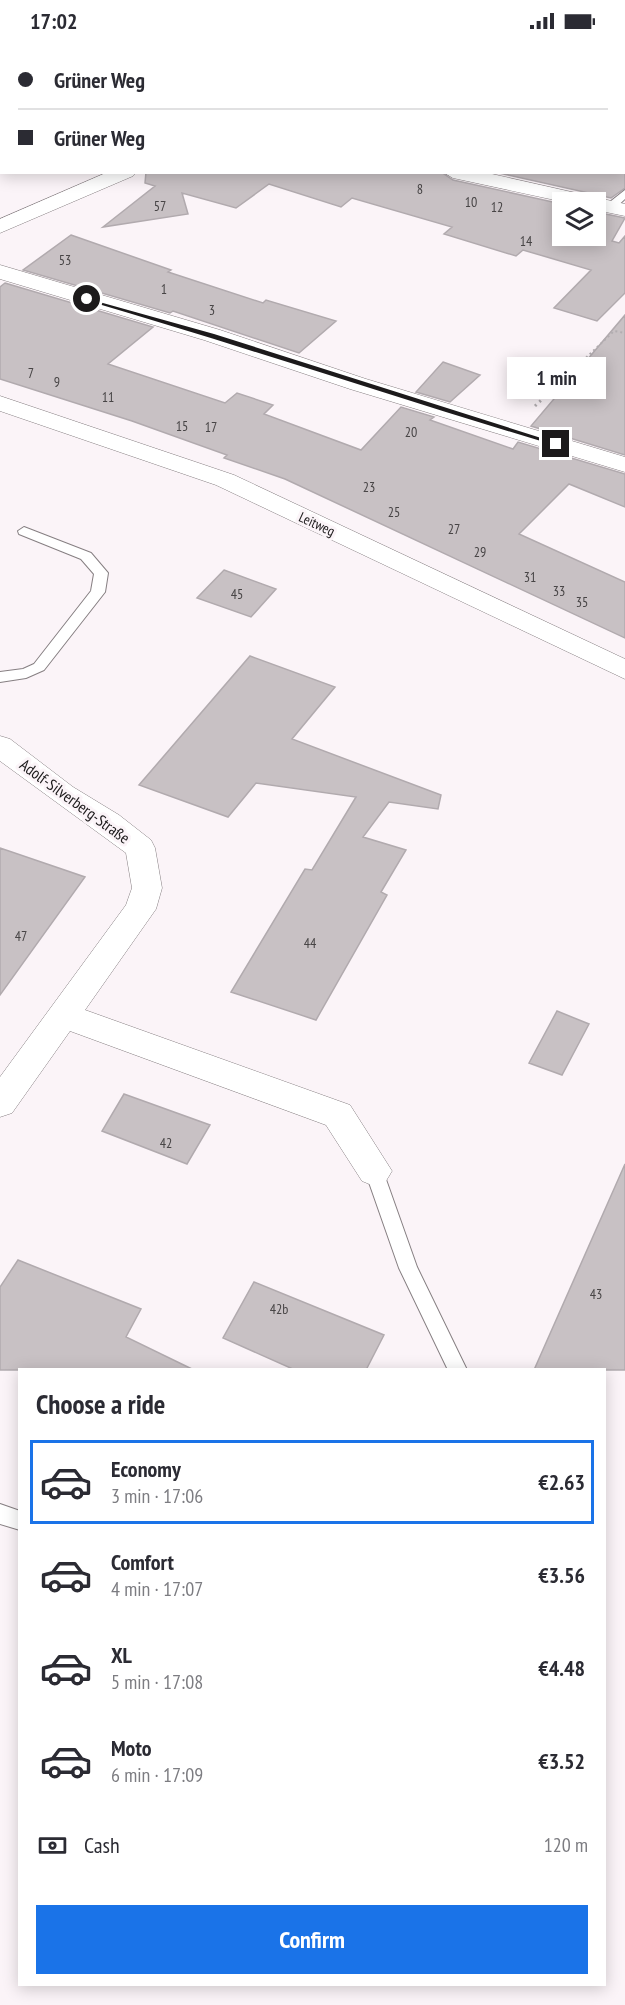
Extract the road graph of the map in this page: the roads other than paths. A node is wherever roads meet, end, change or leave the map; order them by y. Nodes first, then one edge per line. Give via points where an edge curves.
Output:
1 (121, 174) edge
2 (463, 174) edge
3 (609, 203) edge
4 (0, 227) edge
5 (0, 272) edge
6 (0, 403) edge
7 (625, 465) edge
8 (24, 531) dead end
9 (625, 670) edge
10 (0, 677) edge
11 (0, 746) edge
12 (64, 1015) junction
13 (0, 1103) edge
14 (374, 1171) joint
15 (457, 1368) edge
16 (0, 1514) edge
17 (18, 1520) edge

1 - 4 street
2 - 3 street
5 - 7 street
6 - 9 street, Leitweg via 225,480
8 - 10 lane via 86,556 101,573 98,592 39,667
11 - 12 street, Adolf-Silverberg-Straße via 140,848 147,888 140,909
12 - 13 street, Adolf-Silverberg-Straße
12 - 14 street via 338,1115
14 - 15 lane via 408,1268
16 - 17 lane

